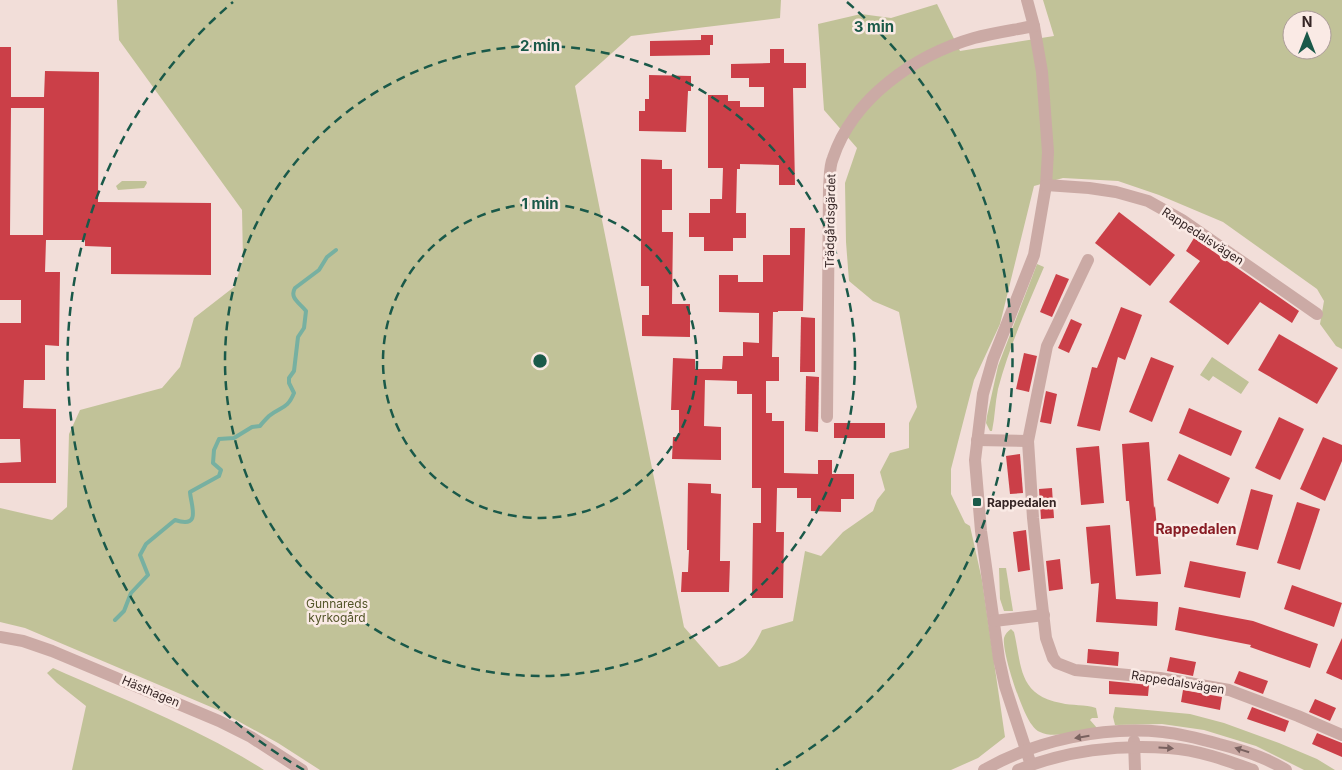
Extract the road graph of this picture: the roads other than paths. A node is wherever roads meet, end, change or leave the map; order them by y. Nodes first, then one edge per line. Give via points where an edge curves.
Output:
1 (1027, 0) edge
2 (1034, 26) junction
3 (1046, 185) junction
4 (1088, 260) dead end
5 (1317, 314) dead end
6 (828, 418) dead end
7 (977, 440) junction
8 (1028, 441) junction
9 (1044, 615) junction
10 (994, 622) junction
11 (0, 637) edge
12 (1133, 731) junction
13 (1342, 735) edge
14 (1134, 748) junction
15 (1026, 750) junction
16 (1031, 765) junction
17 (296, 768) edge
18 (984, 770) edge
19 (1018, 770) edge
20 (1135, 770) edge
21 (1253, 770) edge
22 (1286, 770) edge

1 - 2 street
2 - 3 street via 1046,115
2 - 6 street, Trädgårdsgärdet via 974,38 922,59 880,88 839,142 832,160 829,188
3 - 5 street, Rappedalsvägen via 1116,192 1148,201 1182,220
3 - 7 street via 1034,255 992,359
4 - 8 street, Rappedalsvägen via 1047,346
7 - 8 street
7 - 10 street via 978,502
8 - 9 street, Rappedalsvägen
9 - 10 street
9 - 13 street, Rappedalsvägen via 1050,653 1057,663 1066,668 1160,678 1229,690
10 - 15 street via 1005,686
11 - 17 street, Hästhagen via 52,651 184,705 251,737
12 - 14 street
12 -> 15 street via 1077,737
22 -> 12 street via 1260,756 1209,742 1164,732
14 - 16 street via 1083,752
14 - 20 street
14 -> 21 street via 1170,748 1204,754
15 - 16 street
15 - 18 street
16 - 19 street

